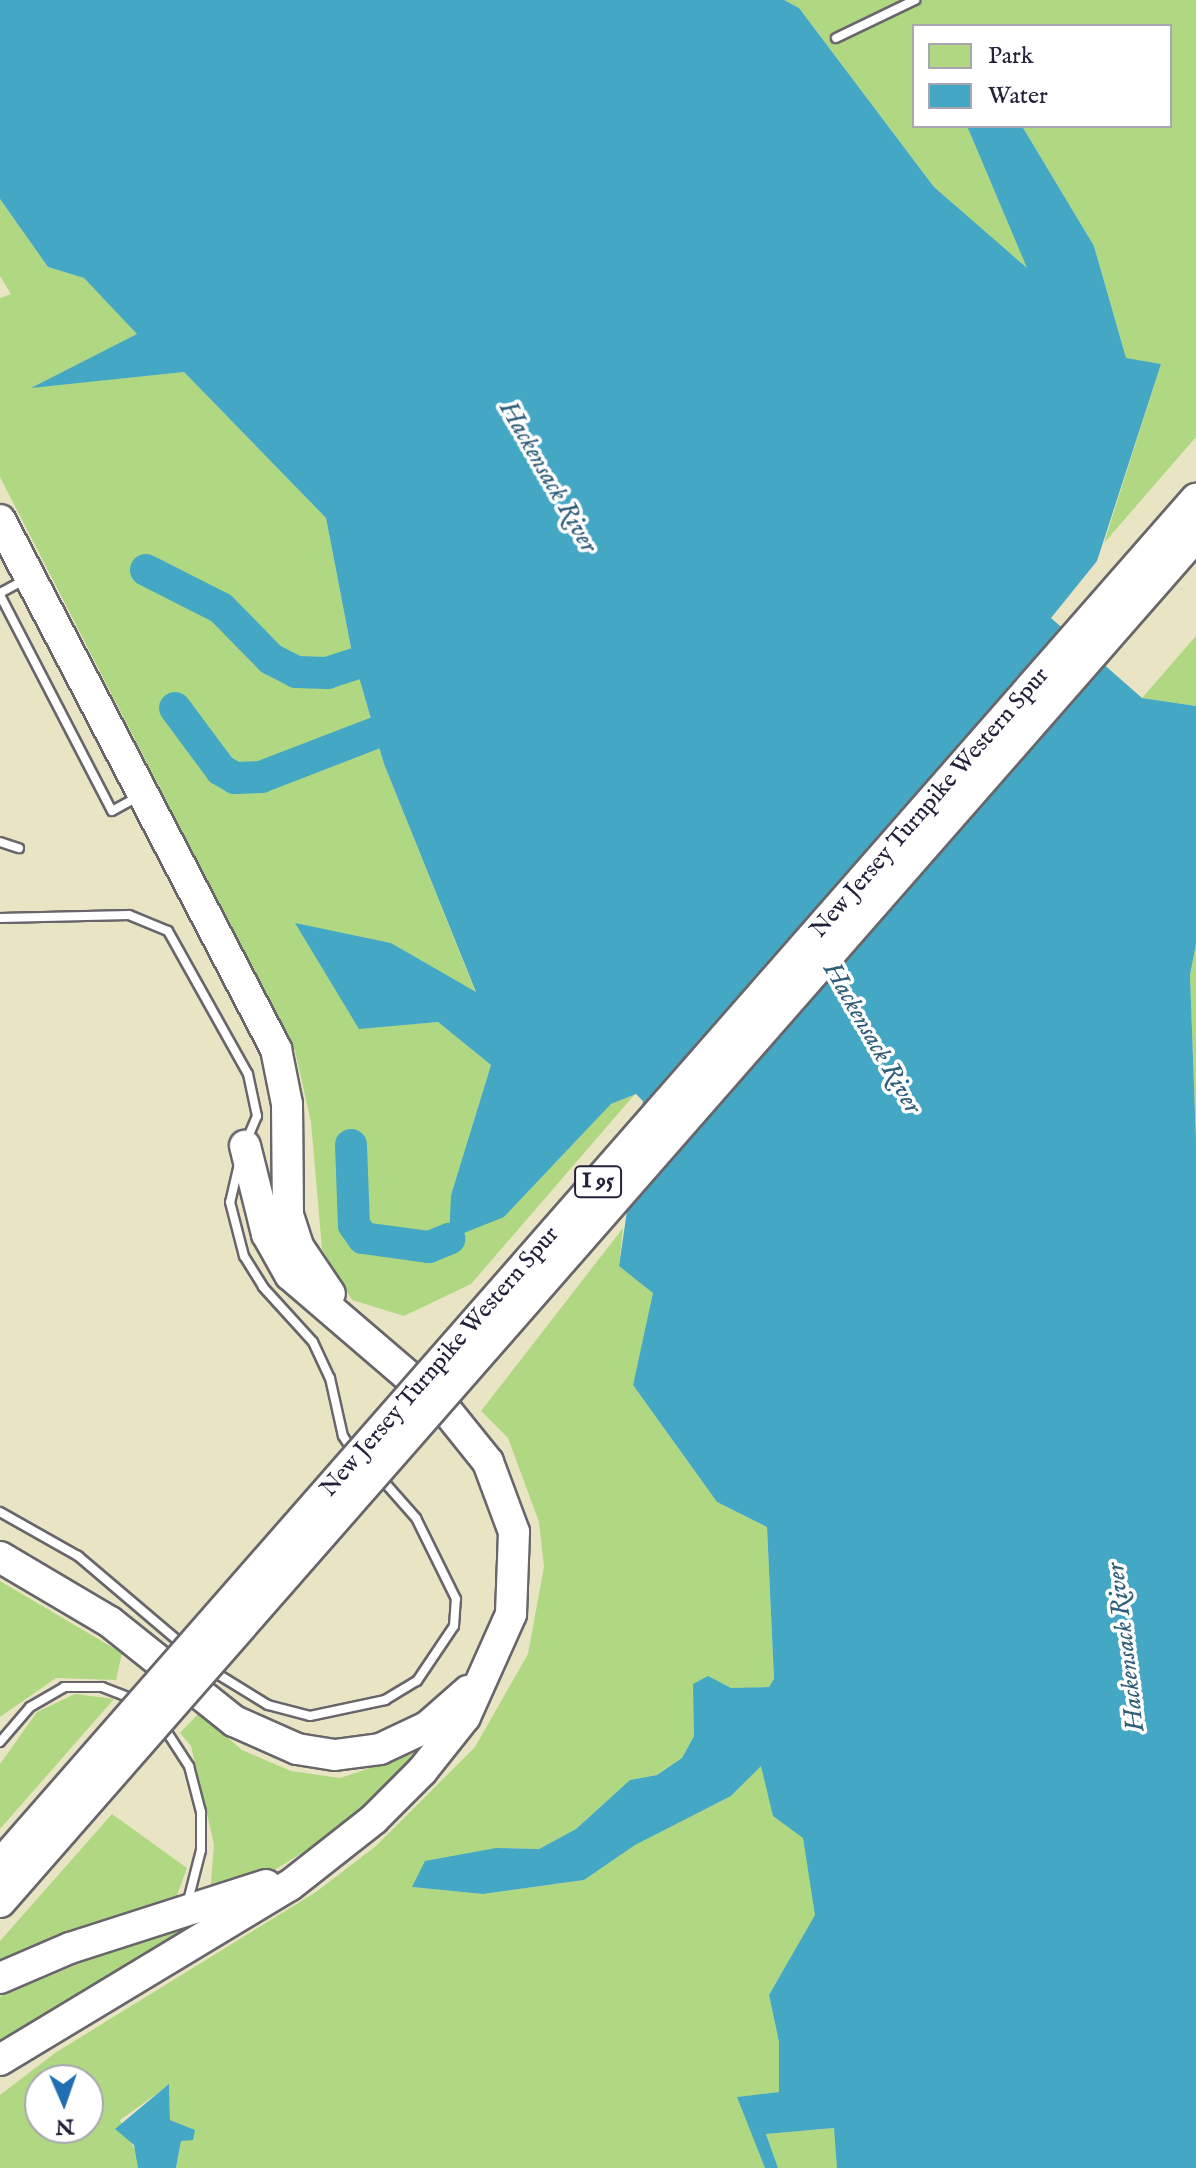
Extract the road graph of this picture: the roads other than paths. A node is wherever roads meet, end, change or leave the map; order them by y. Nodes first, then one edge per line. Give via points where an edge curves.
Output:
1 (915, 0) edge
2 (836, 38) dead end
3 (1196, 499) edge
4 (0, 520) edge
5 (1196, 536) edge
6 (31, 576) junction
7 (0, 594) edge
8 (144, 793) junction
9 (0, 842) edge
10 (19, 848) dead end
11 (0, 918) edge
12 (245, 1146) junction
13 (388, 1357) junction
14 (0, 1512) edge
15 (0, 1557) edge
16 (492, 1662) junction
17 (0, 1742) edge
18 (341, 1844) junction
19 (0, 1865) edge
20 (0, 1902) edge
21 (183, 1913) junction
22 (0, 1978) edge
23 (0, 2060) edge

1 - 2 lane
3 - 19 highway, New Jersey Turnpike Western Spur / I 95, bridge
4 - 6 highway
5 - 20 highway, New Jersey Turnpike Western Spur / I 95, bridge
6 - 7 lane
6 - 8 highway
7 - 8 lane via 112,811
8 - 13 highway via 276,1049 287,1104 286,1202 299,1248 330,1295
9 - 10 lane
11 - 12 lane via 129,915 168,931 252,1086 257,1116
12 - 13 highway via 264,1224 283,1265 311,1295
12 - 14 lane via 230,1194 244,1256 263,1287 313,1342 330,1378 347,1445 416,1518 456,1599 448,1638 417,1681 399,1694 334,1715 297,1715 238,1689 90,1565
13 - 16 highway via 468,1432 505,1497 515,1540 516,1581 507,1629
15 - 16 highway via 110,1622 249,1730 316,1753 366,1752 411,1737 453,1706
16 - 18 highway via 470,1709 439,1752 404,1791
17 - 21 lane via 30,1707 64,1687 115,1690 151,1712 182,1752 201,1812 201,1850
18 - 21 highway via 259,1888
18 - 23 highway via 289,1886
21 - 22 highway via 70,1948

